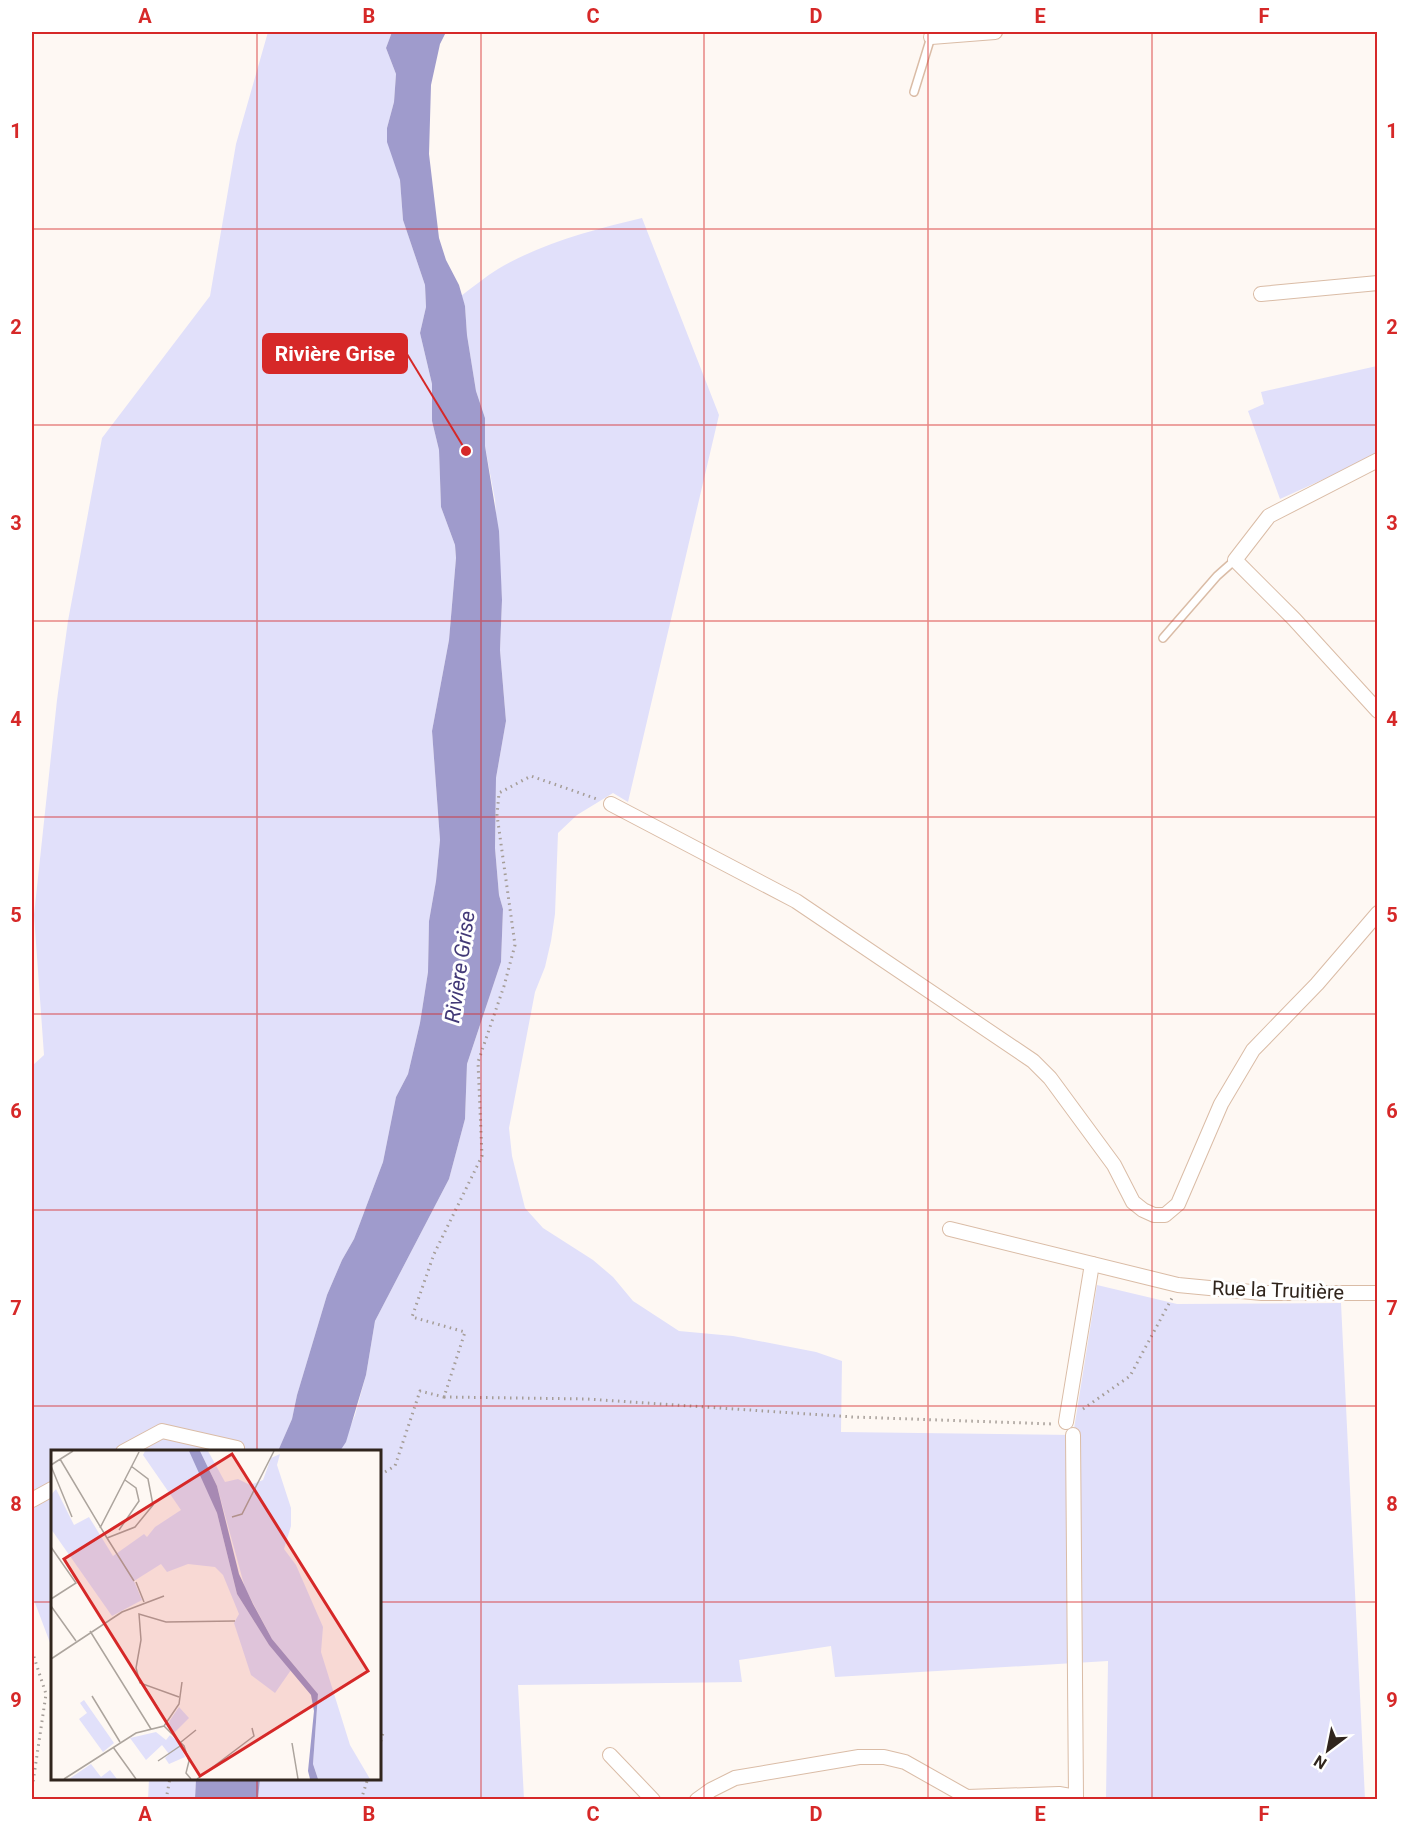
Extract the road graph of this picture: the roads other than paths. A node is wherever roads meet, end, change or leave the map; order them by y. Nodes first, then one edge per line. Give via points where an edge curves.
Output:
1 (995, 32) edge
2 (930, 37) joint
3 (914, 93) dead end
4 (1377, 283) edge
5 (1261, 294) dead end
6 (1377, 460) edge
7 (1235, 560) junction
8 (1163, 638) dead end
9 (1377, 711) edge
10 (611, 804) road end
11 (1377, 913) edge
12 (950, 1229) dead end
13 (1092, 1264) junction
14 (1377, 1293) edge
15 (1066, 1422) road end
16 (1074, 1435) dead end
17 (237, 1448) dead end
18 (127, 1450) edge
19 (51, 1490) edge
20 (32, 1500) edge
21 (610, 1755) dead end
22 (965, 1798) edge
23 (1076, 1798) edge
24 (653, 1800) edge
25 (697, 1800) edge

1 - 2 street
2 - 3 lane
4 - 5 street
6 - 7 street via 1269,516
7 - 8 lane
7 - 9 street
10 - 11 street via 796,901 1033,1061 1114,1165 1133,1202 1154,1215 1165,1215 1178,1204 1221,1104 1253,1050 1317,984
12 - 13 street, Rue la Truitière
13 - 14 street, Rue la Truitière via 1178,1285 1262,1293
13 - 15 street
16 - 23 street
17 - 18 street via 162,1431
19 - 20 street
21 - 24 street
22 - 23 street via 1059,1794
22 - 25 street via 905,1762 859,1757 735,1778

